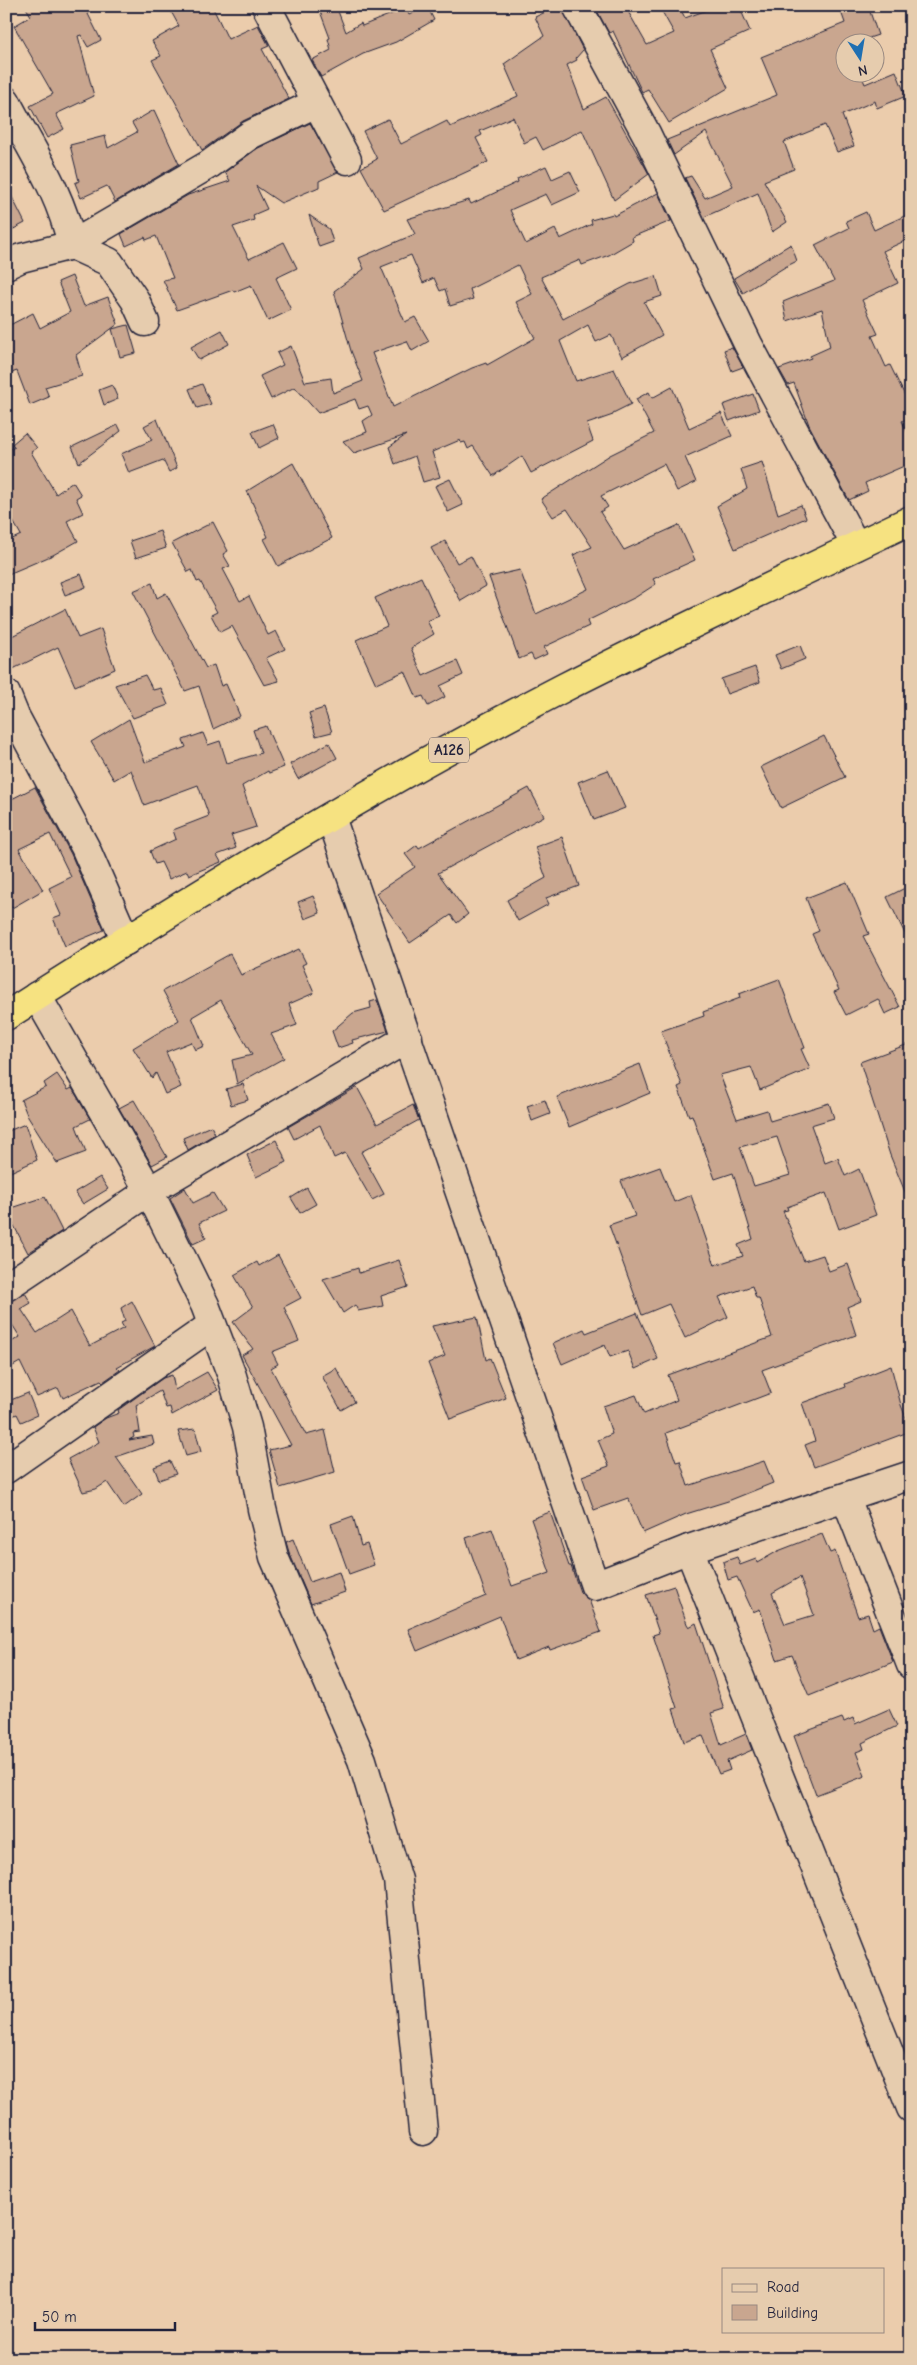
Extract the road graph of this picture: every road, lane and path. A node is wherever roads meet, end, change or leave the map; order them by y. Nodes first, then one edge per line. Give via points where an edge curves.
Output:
1 (266, 6) edge
2 (577, 6) edge
3 (6, 101) edge
4 (316, 103) junction
5 (347, 160) dead end
6 (72, 245) junction
7 (6, 265) edge
8 (145, 322) dead end
9 (911, 520) edge
10 (856, 546) junction
11 (6, 694) edge
12 (331, 817) junction
13 (126, 941) junction
14 (37, 996) junction
15 (6, 1016) edge
16 (408, 1038) junction
17 (149, 1191) junction
18 (6, 1287) edge
19 (212, 1324) junction
20 (6, 1470) edge
21 (911, 1475) edge
22 (846, 1498) junction
23 (689, 1549) junction
24 (911, 1664) edge
25 (911, 2108) edge
26 (423, 2132) dead end

1 - 4 street
2 - 10 street via 647,135 748,344
3 - 6 street via 54,187
4 - 5 street
4 - 6 street via 250,135 210,164
6 - 7 street
6 - 8 street via 110,262
9 - 10 highway, A126
10 - 12 highway, A126 via 563,688
11 - 13 street via 85,848
12 - 13 highway, A126
12 - 16 street
13 - 14 highway, A126
14 - 15 highway, A126
14 - 17 street
16 - 17 street
16 - 23 street via 595,1586
17 - 18 street
17 - 19 street
19 - 20 street
19 - 26 street via 247,1427 274,1557 362,1760 398,1880
21 - 22 street
22 - 23 street
22 - 24 street
23 - 25 street

